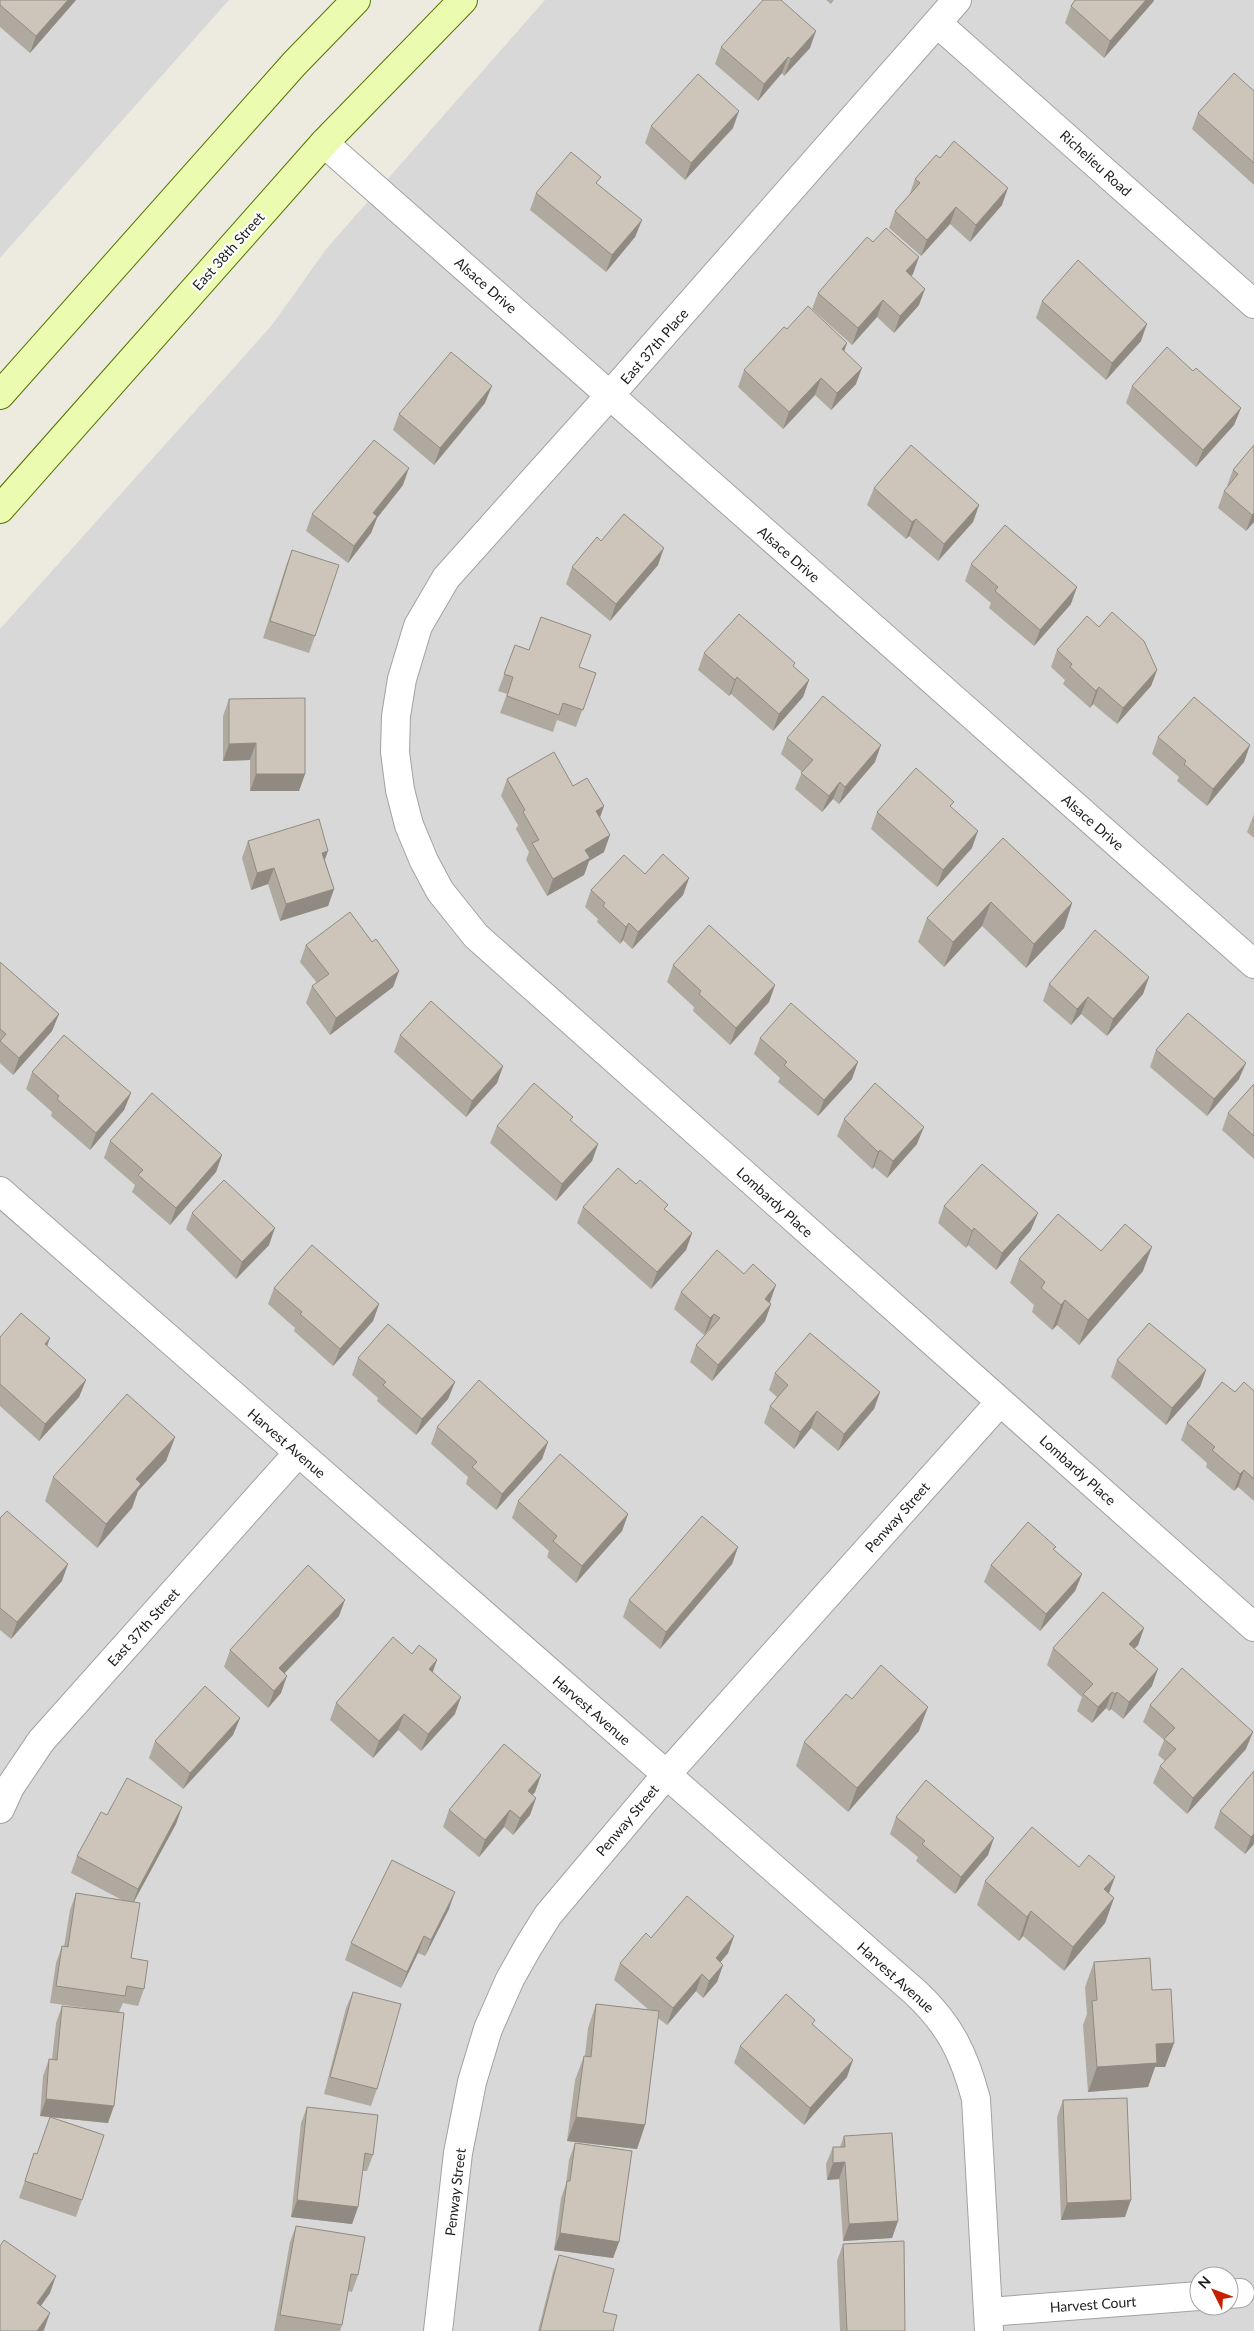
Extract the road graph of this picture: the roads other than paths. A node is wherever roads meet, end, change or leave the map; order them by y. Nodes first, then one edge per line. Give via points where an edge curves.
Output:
1 (356, 0) edge
2 (463, 0) edge
3 (957, 0) edge
4 (937, 22) junction
5 (324, 143) junction
6 (1254, 304) edge
7 (0, 395) edge
8 (610, 396) junction
9 (0, 509) edge
10 (396, 716) joint
11 (1254, 964) edge
12 (0, 1191) edge
13 (1000, 1402) junction
14 (298, 1453) junction
15 (1254, 1627) edge
16 (666, 1775) junction
17 (0, 1809) edge
18 (1189, 2297) edge
19 (988, 2322) edge
20 (438, 2331) edge

1 - 7 main road via 294,64
2 - 5 main road, East 38th Street
3 - 4 street, East 37th Place
4 - 6 street, Richelieu Road
4 - 8 street, East 37th Place
5 - 8 street, Alsace Drive
5 - 9 main road, East 38th Street
8 - 10 street, East 37th Place via 446,578 418,626 402,679
8 - 11 street, Alsace Drive
10 - 13 street, Lombardy Place via 395,752 409,825 440,891 476,936
12 - 14 street, Harvest Avenue
13 - 15 street, Lombardy Place
13 - 16 street, Penway Street
14 - 16 street, Harvest Avenue
14 - 17 street, East 37th Street via 41,1741 10,1787
16 - 19 street, Harvest Avenue via 916,1993 951,2033 966,2065 976,2099
16 - 20 street, Penway Street via 548,1916 510,1979 488,2029 464,2117
18 - 19 street, Harvest Court

